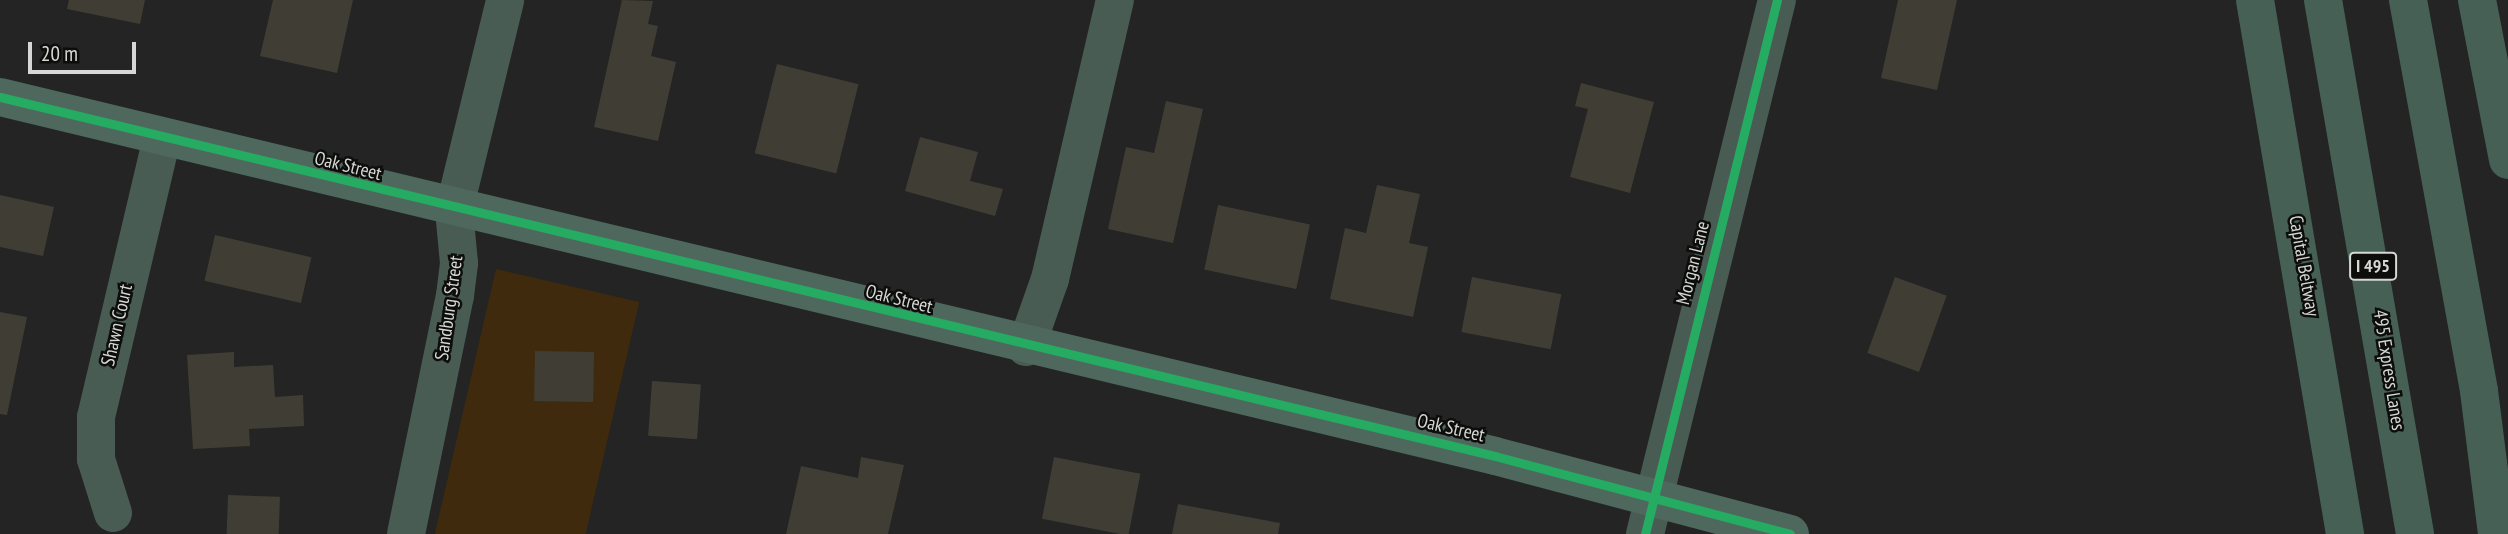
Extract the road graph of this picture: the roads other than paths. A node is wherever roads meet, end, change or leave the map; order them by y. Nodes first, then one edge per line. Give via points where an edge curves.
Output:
1 (505, 0) edge
2 (1115, 0) edge
3 (1777, 0) edge
4 (2255, 0) edge
5 (2323, 0) edge
6 (2408, 0) edge
7 (2477, 0) edge
8 (0, 97) edge
9 (162, 137) junction
10 (2508, 160) edge
11 (454, 210) junction
12 (1026, 347) junction
13 (113, 513) dead end
14 (1649, 516) edge
15 (407, 534) edge
16 (1790, 534) edge
17 (2345, 534) edge
18 (2415, 534) edge
19 (2497, 534) edge

1 - 11 street, Sandburg Street
2 - 12 street via 1050,279
3 - 14 street, Morgan Lane
4 - 17 highway, Capital Beltway
5 - 18 highway, 495 Express Lanes / I 495
6 - 19 highway via 2477,378
7 - 10 highway
8 - 9 street, Oak Street
9 - 11 street, Oak Street
9 - 13 street, Shawn Court via 96,417 96,459
11 - 12 street, Oak Street
11 - 15 street, Sandburg Street via 455,296
12 - 14 street, Oak Street
14 - 16 street, Oak Street

